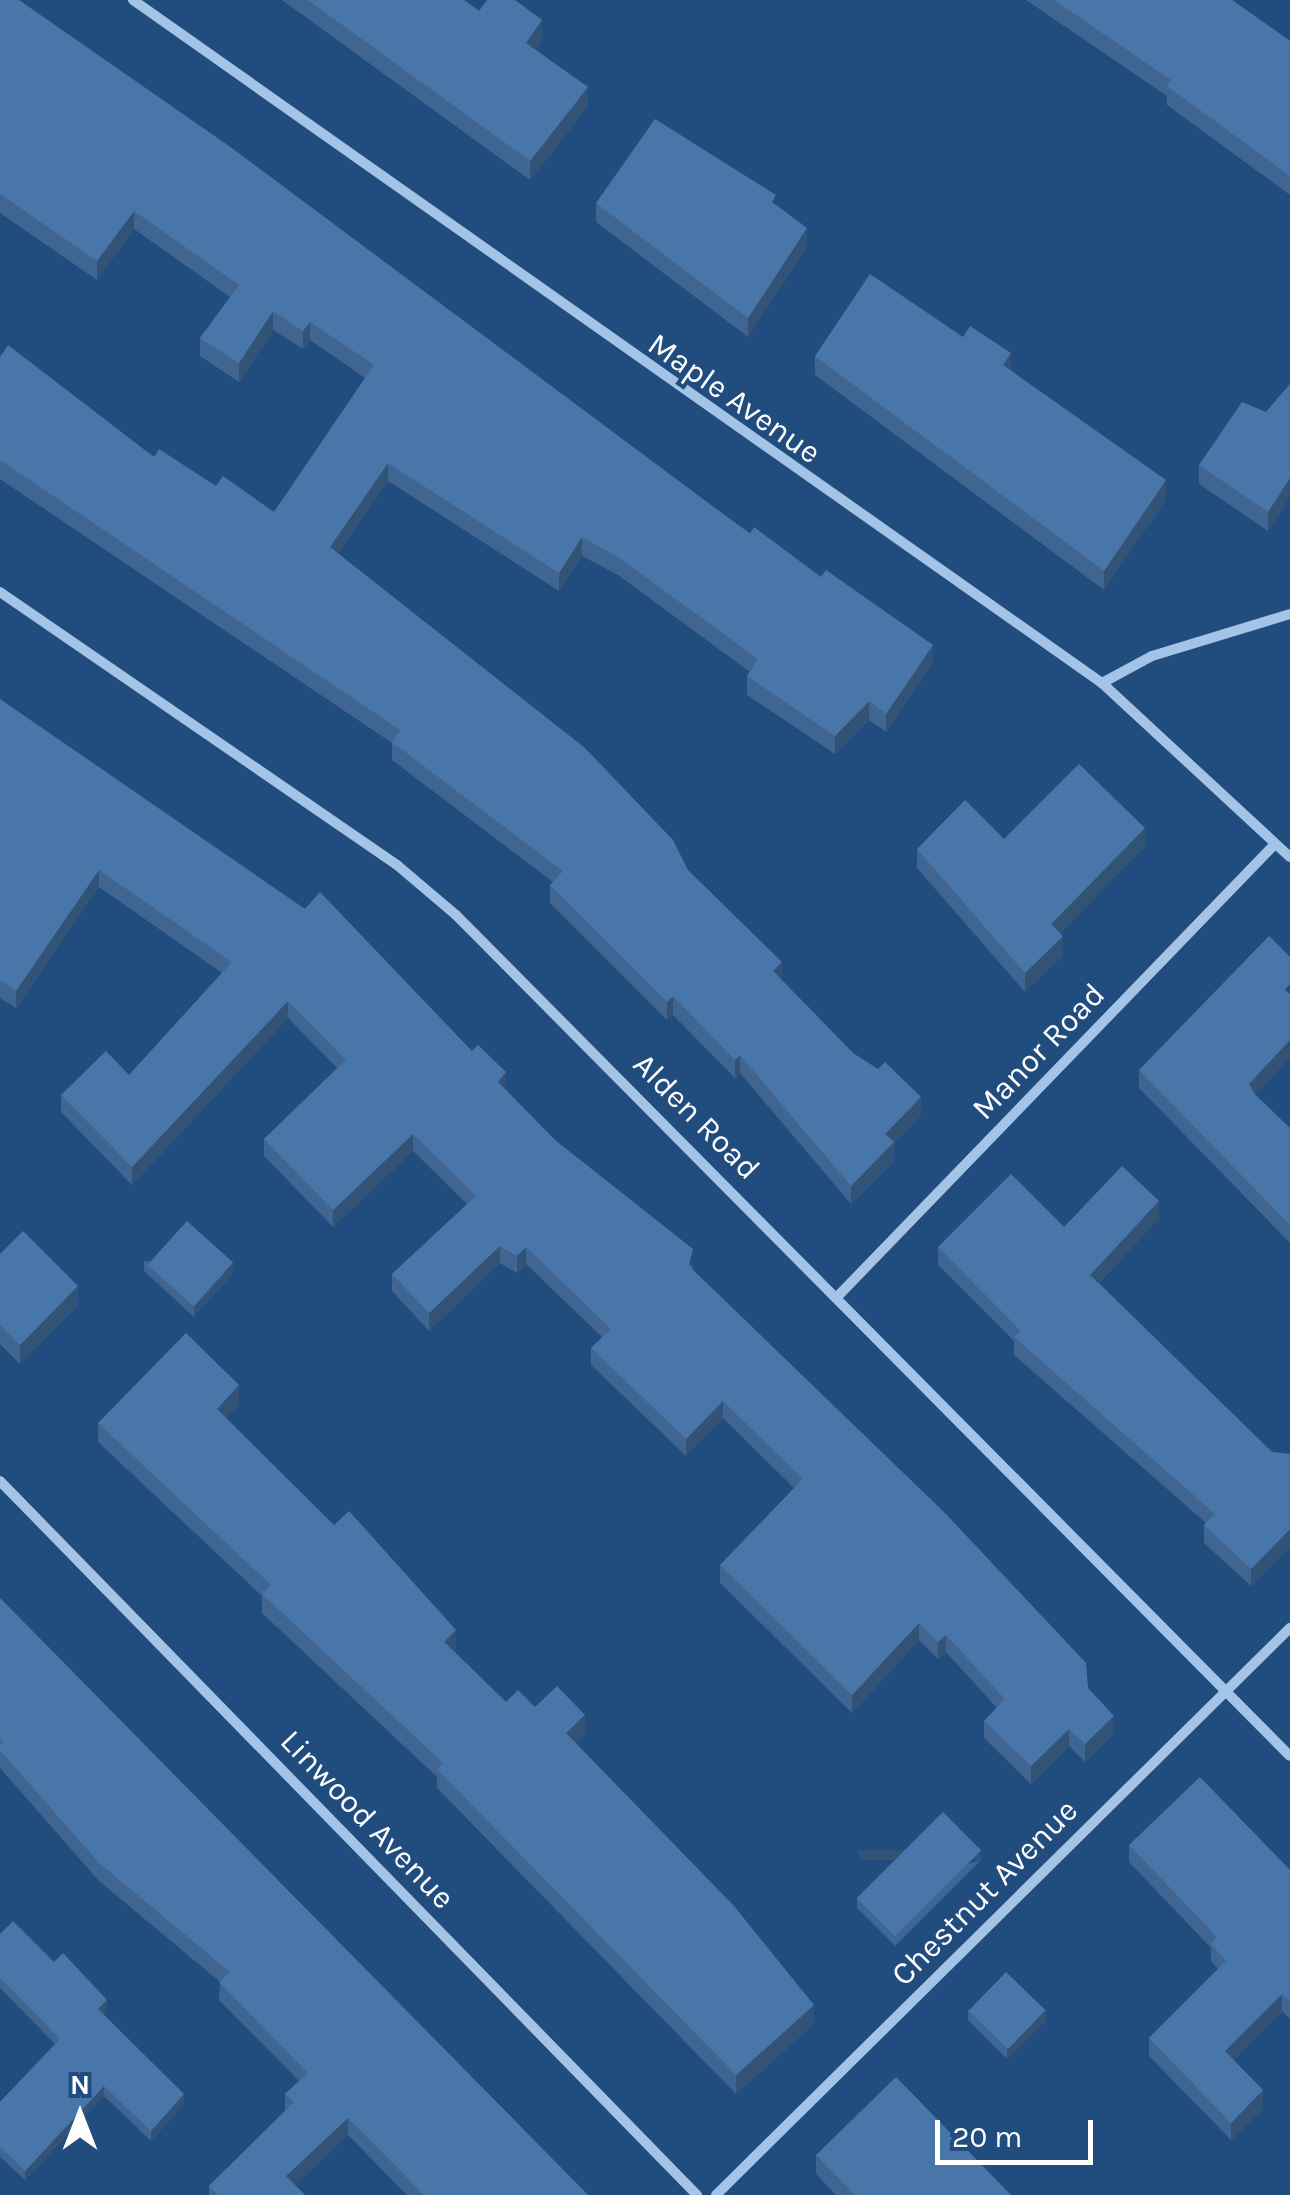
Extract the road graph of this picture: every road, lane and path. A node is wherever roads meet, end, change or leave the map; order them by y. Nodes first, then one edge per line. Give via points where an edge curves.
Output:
1 (134, 0) edge
2 (0, 592) edge
3 (1290, 614) edge
4 (1102, 683) junction
5 (1275, 844) junction
6 (1290, 860) edge
7 (839, 1295) junction
8 (0, 1481) edge
9 (1290, 1628) edge
10 (1225, 1692) junction
11 (1290, 1756) edge
12 (698, 2195) edge
13 (716, 2195) edge

1 - 4 street, Maple Avenue
2 - 7 street, Alden Road via 397,864
3 - 4 street via 1152,656
4 - 5 street, Maple Avenue via 1212,776
5 - 6 street, Maple Avenue
5 - 7 street, Manor Road
7 - 10 street, Alden Road
8 - 12 street, Linwood Avenue
9 - 10 street, Chestnut Avenue
10 - 11 street, Alden Road
10 - 13 street, Chestnut Avenue

